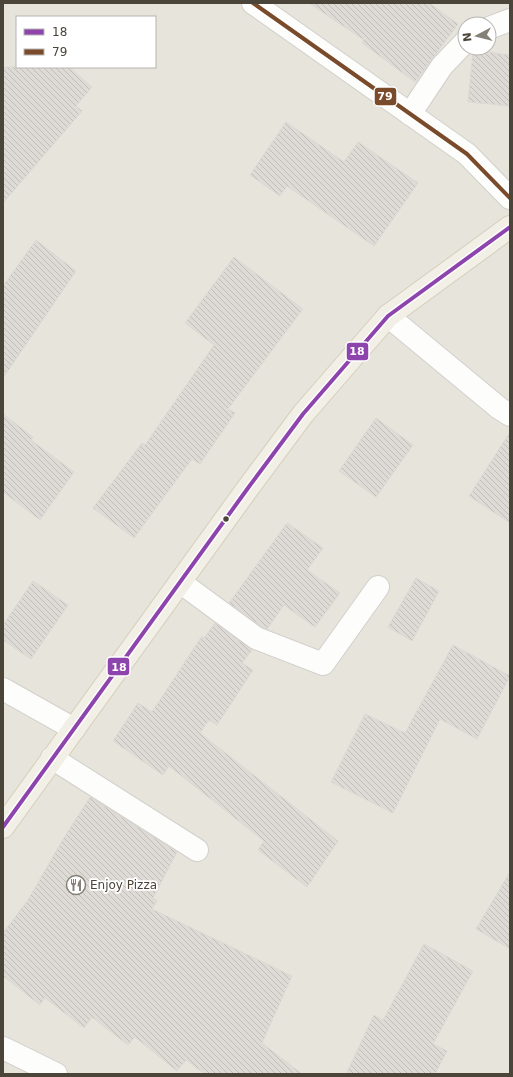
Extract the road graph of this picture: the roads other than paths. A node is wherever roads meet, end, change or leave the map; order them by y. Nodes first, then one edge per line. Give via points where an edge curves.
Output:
1 (253, 3) edge
2 (510, 20) edge
3 (497, 25) edge
4 (457, 50) edge
5 (410, 114) junction
6 (510, 198) edge
7 (510, 227) edge
8 (388, 316) junction
9 (510, 415) edge
10 (180, 582) junction
11 (378, 586) dead end
12 (3, 689) edge
13 (74, 729) junction
14 (52, 758) junction
15 (3, 826) edge
16 (197, 850) dead end
17 (3, 1048) edge
18 (56, 1074) edge

1 - 5 street
2 - 3 street
4 - 5 street via 442,66
5 - 6 street via 467,154
7 - 8 main road
8 - 9 street
8 - 10 main road via 303,414
10 - 11 street via 256,638 323,664
10 - 13 main road
12 - 13 street
13 - 14 main road
14 - 15 main road
14 - 16 street
17 - 18 street

